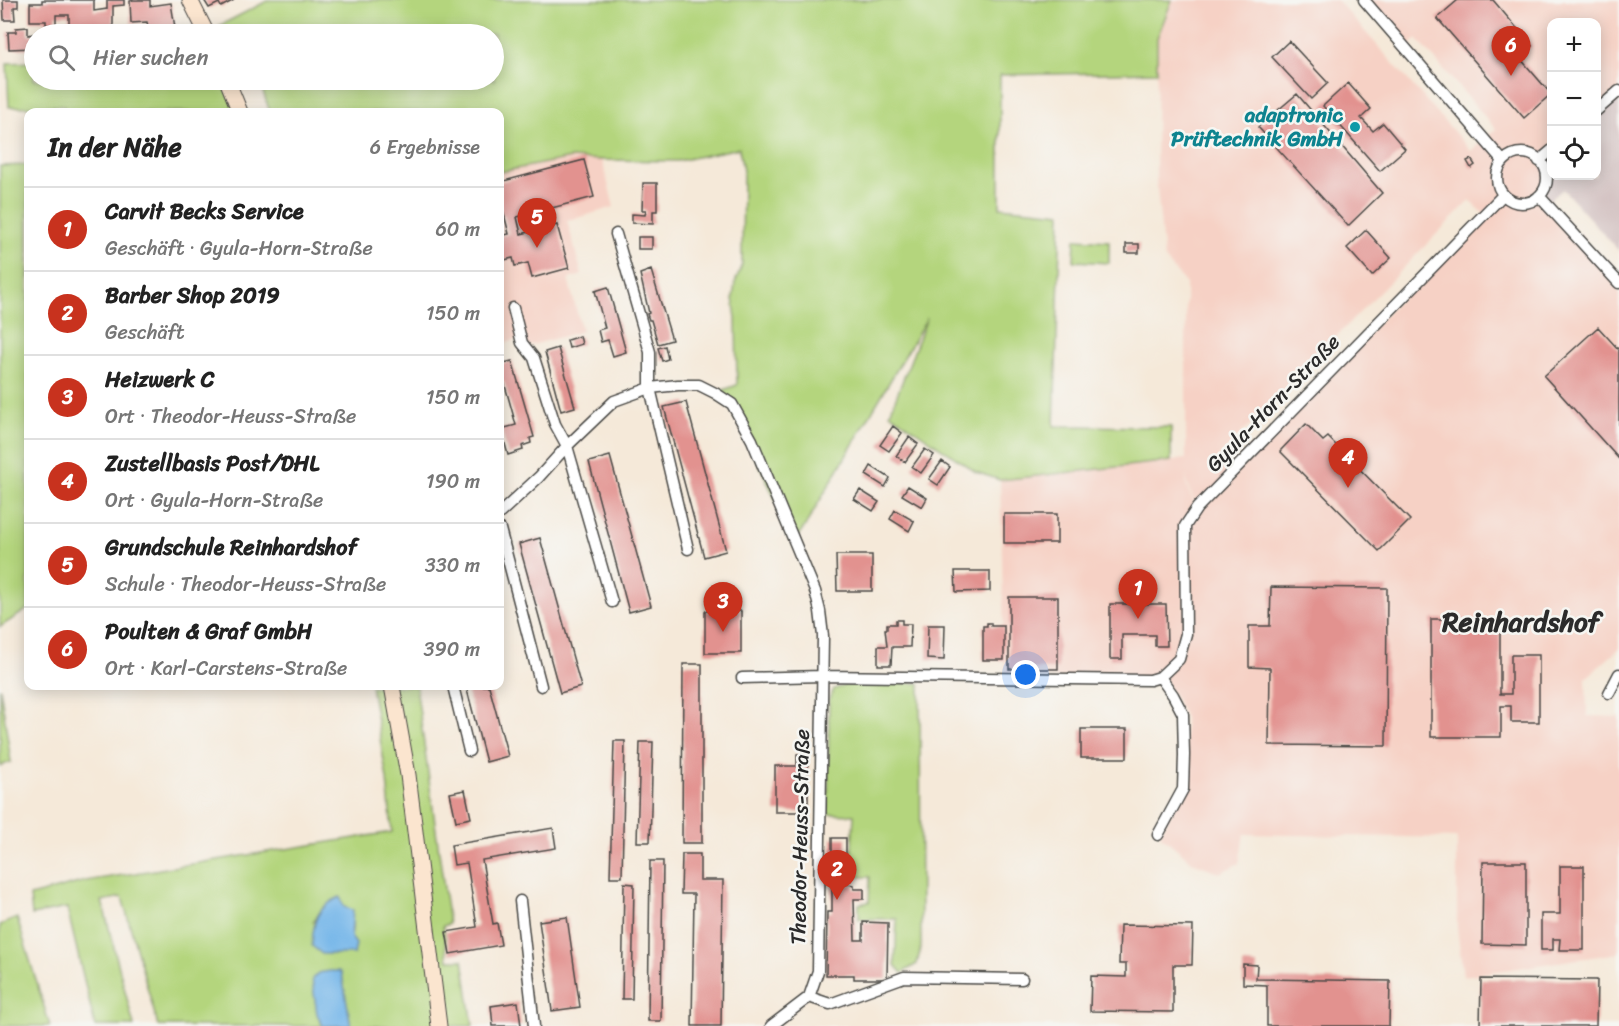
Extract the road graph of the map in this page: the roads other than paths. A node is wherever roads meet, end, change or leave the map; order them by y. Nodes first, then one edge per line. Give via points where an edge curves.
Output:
1 (190, 0) edge
2 (1364, 0) edge
3 (202, 24) edge
4 (231, 90) edge
5 (1619, 91) edge
6 (1601, 107) edge
7 (238, 108) edge
8 (1547, 154) edge
9 (1503, 161) junction
10 (1539, 161) junction
11 (1503, 195) junction
12 (1539, 196) junction
13 (616, 234) dead end
14 (1619, 283) edge
15 (513, 308) dead end
16 (650, 388) junction
17 (567, 446) junction
18 (504, 509) edge
19 (504, 544) edge
20 (688, 549) dead end
21 (612, 602) dead end
22 (1619, 674) edge
23 (822, 675) junction
24 (1160, 677) junction
25 (742, 678) dead end
26 (541, 686) dead end
27 (393, 690) edge
28 (454, 690) edge
29 (1609, 693) dead end
30 (469, 751) dead end
31 (1158, 835) dead end
32 (520, 901) dead end
33 (1022, 979) dead end
34 (809, 997) junction
35 (439, 1026) edge
36 (534, 1026) edge
37 (771, 1026) edge

1 - 3 main road
2 - 9 street
4 - 7 main road
5 - 6 street
8 - 10 street
9 - 10 street via 1528,154
9 - 11 street via 1497,174
10 - 12 street via 1546,179
11 - 12 street via 1518,203
11 - 24 street, Gyula-Horn-Straße via 1197,508 1185,526 1186,634 1179,659
12 - 14 street
13 - 16 street via 650,352
15 - 17 street via 522,343 534,358 555,424
16 - 17 street, Theodor-Heuss-Straße via 614,402
16 - 20 street
16 - 23 street, Theodor-Heuss-Straße via 699,386 732,404 752,440 815,591 823,636
17 - 18 street, Theodor-Heuss-Straße
17 - 21 street
19 - 26 street
22 - 29 street
23 - 24 street via 1150,680
23 - 25 street
23 - 34 street, Theodor-Heuss-Straße via 818,971
24 - 31 street via 1183,714 1184,755 1183,789
27 - 35 main road via 408,775
28 - 30 street
32 - 36 street
33 - 34 street via 904,977 830,1004
34 - 37 street

